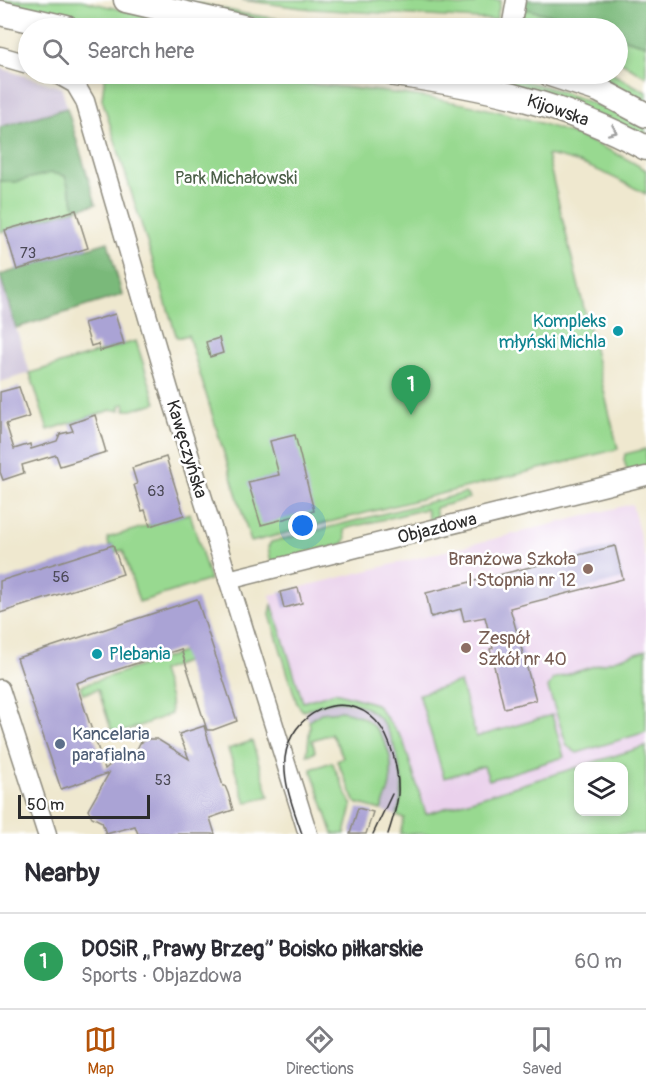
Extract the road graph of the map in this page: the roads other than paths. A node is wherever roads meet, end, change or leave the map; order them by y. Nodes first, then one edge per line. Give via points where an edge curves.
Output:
1 (126, 0) edge
2 (516, 0) edge
3 (0, 13) edge
4 (22, 18) edge
5 (204, 18) edge
6 (513, 18) edge
7 (0, 56) edge
8 (18, 61) edge
9 (75, 84) edge
10 (458, 84) edge
11 (581, 84) edge
12 (646, 115) edge
13 (646, 148) edge
14 (646, 476) edge
15 (228, 580) junction
16 (0, 689) edge
17 (47, 834) edge
18 (308, 834) edge

1 - 5 street
2 - 6 street
3 - 4 street
7 - 8 street
9 - 15 street, Kawęczyńska via 85,101
10 -> 13 street, Kijowska via 534,101 584,118
11 - 12 street, Kijowska
14 - 15 street, Objazdowa
15 - 18 street, Kawęczyńska
16 - 17 street

